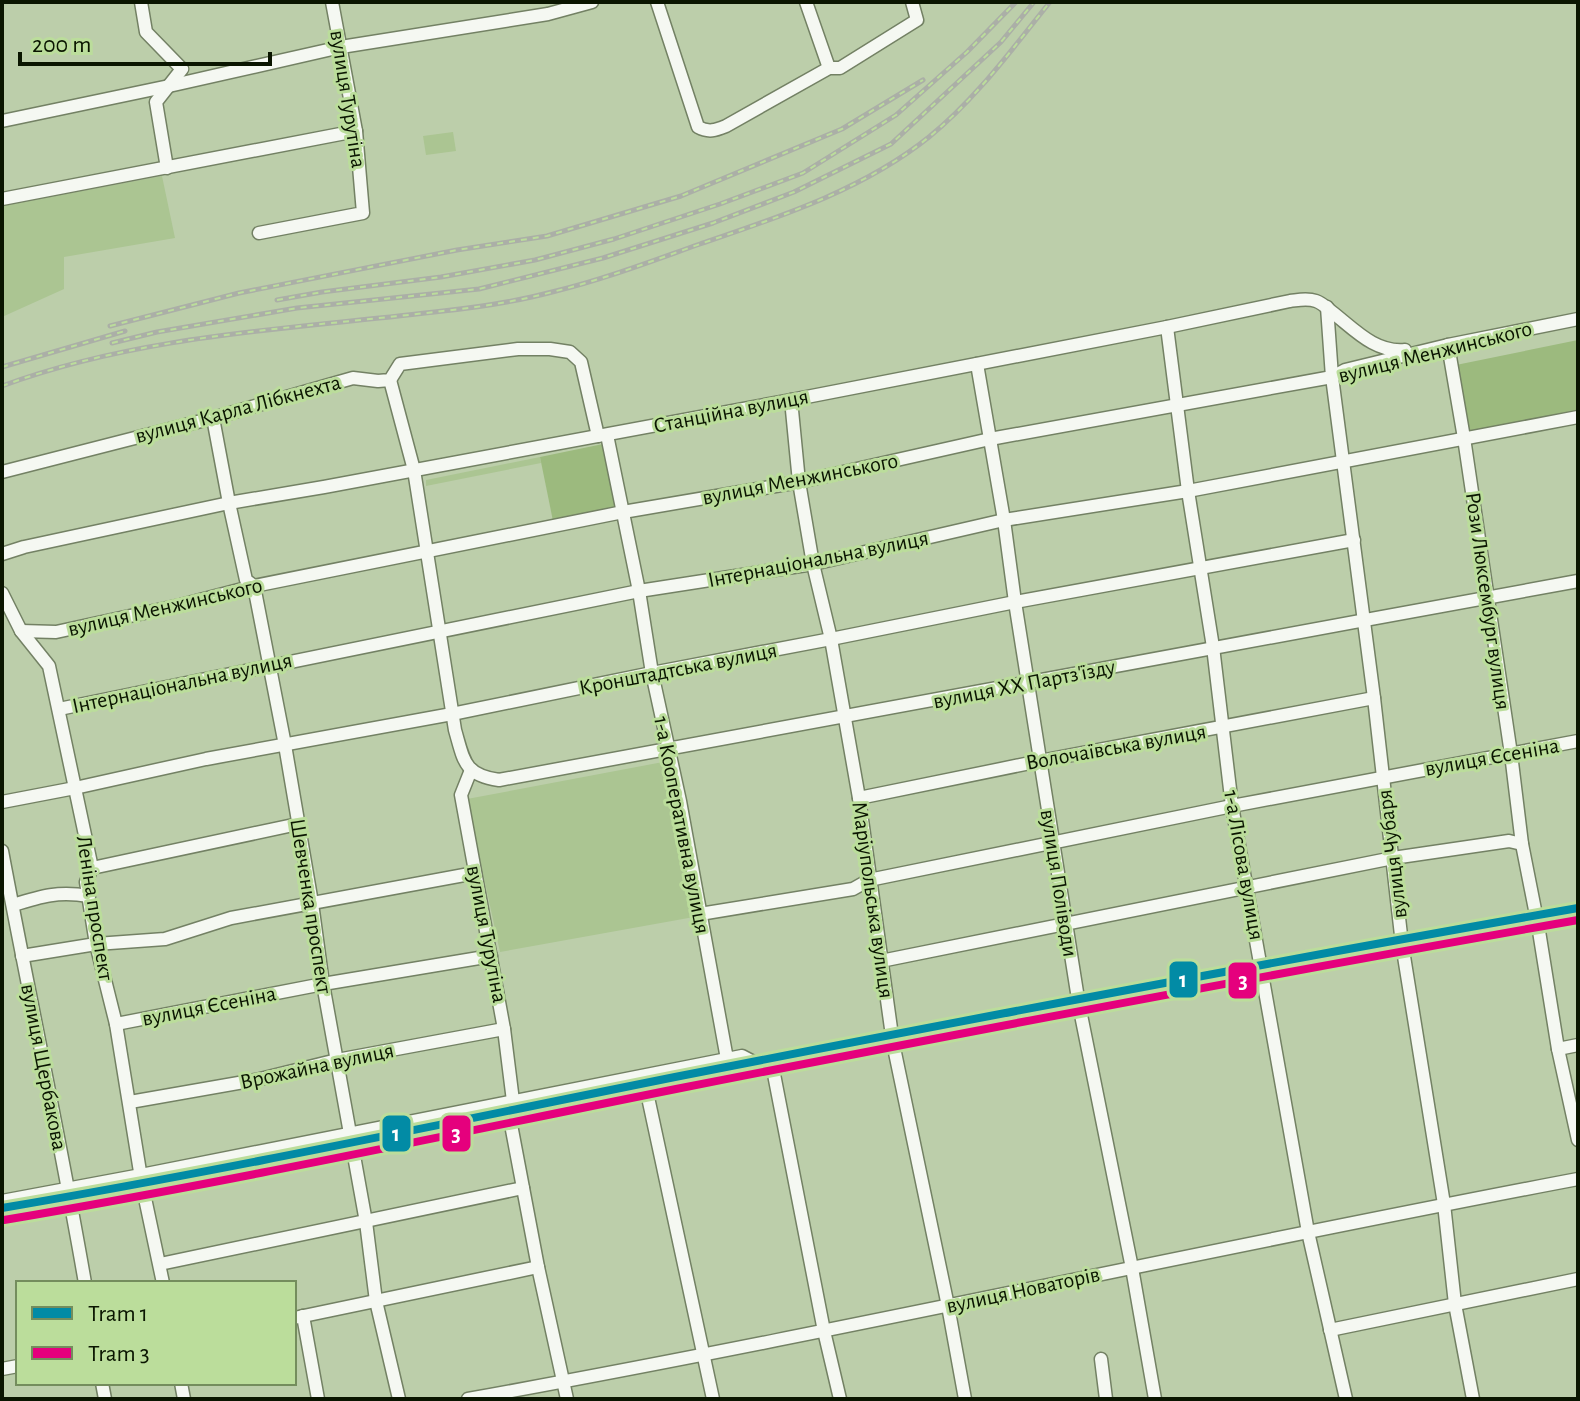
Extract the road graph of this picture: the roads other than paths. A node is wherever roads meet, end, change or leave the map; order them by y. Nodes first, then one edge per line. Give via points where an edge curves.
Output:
1 (141, 2) edge
2 (332, 2) edge
3 (592, 2) edge
4 (657, 2) edge
5 (806, 2) edge
6 (912, 2) edge
7 (547, 8) edge
8 (341, 47) junction
9 (829, 68) junction
10 (169, 86) junction
11 (2, 121) edge
12 (356, 131) junction
13 (167, 168) junction
14 (2, 199) edge
15 (259, 233) dead end
16 (1327, 307) junction
17 (1578, 319) edge
18 (1167, 327) junction
19 (1448, 345) junction
20 (977, 364) junction
21 (1332, 377) junction
22 (390, 380) junction
23 (791, 400) junction
24 (1178, 406) junction
25 (1578, 417) edge
26 (213, 418) junction
27 (603, 435) junction
28 (1464, 438) junction
29 (990, 439) junction
30 (1344, 461) junction
31 (414, 470) junction
32 (2, 472) edge
33 (799, 482) junction
34 (1188, 491) junction
35 (229, 503) junction
36 (623, 512) junction
37 (1004, 520) junction
38 (1354, 540) junction
39 (427, 552) junction
40 (2, 554) edge
41 (813, 564) junction
42 (1199, 570) junction
43 (1578, 581) edge
44 (254, 586) junction
45 (639, 591) junction
46 (2, 593) edge
47 (1487, 597) junction
48 (1015, 602) junction
49 (1363, 620) junction
50 (21, 631) junction
51 (439, 631) junction
52 (831, 639) junction
53 (1213, 647) junction
54 (269, 665) junction
55 (652, 673) junction
56 (1028, 683) junction
57 (1374, 698) junction
58 (59, 709) junction
59 (452, 714) junction
60 (845, 718) junction
61 (1222, 728) junction
62 (1578, 741) edge
63 (285, 745) junction
64 (668, 750) junction
65 (1511, 754) junction
66 (1040, 761) junction
67 (471, 770) junction
68 (1383, 777) junction
69 (75, 788) junction
70 (859, 798) junction
71 (2, 802) edge
72 (1232, 806) junction
73 (298, 824) junction
74 (1052, 841) junction
75 (1522, 844) junction
76 (2, 851) edge
77 (1393, 858) junction
78 (92, 868) junction
79 (475, 873) junction
80 (869, 880) junction
81 (1246, 887) junction
82 (89, 896) junction
83 (312, 903) junction
84 (13, 905) junction
85 (700, 914) junction
86 (1578, 917) edge
87 (1065, 924) junction
88 (1538, 925) junction
89 (17, 930) junction
90 (2, 932) edge
91 (96, 944) junction
92 (1402, 944) junction
93 (22, 956) junction
94 (491, 956) junction
95 (881, 961) junction
96 (1262, 971) junction
97 (323, 984) junction
98 (1079, 1005) junction
99 (116, 1024) junction
100 (504, 1029) junction
101 (893, 1043) junction
102 (1578, 1045) edge
103 (1558, 1049) junction
104 (727, 1059) junction
105 (337, 1060) junction
106 (766, 1065) junction
107 (646, 1088) junction
108 (130, 1102) junction
109 (511, 1108) junction
110 (352, 1140) junction
111 (1578, 1140) edge
112 (1578, 1179) edge
113 (143, 1182) junction
114 (523, 1188) junction
115 (70, 1195) junction
116 (2, 1201) edge
117 (1444, 1204) junction
118 (2, 1213) edge
119 (366, 1222) junction
120 (1308, 1232) junction
121 (160, 1264) junction
122 (538, 1267) junction
123 (1132, 1268) junction
124 (1578, 1279) edge
125 (85, 1281) edge
126 (163, 1281) edge
127 (376, 1301) junction
128 (1455, 1304) junction
129 (948, 1306) junction
130 (299, 1317) edge
131 (1330, 1330) junction
132 (824, 1331) junction
133 (704, 1354) junction
134 (1101, 1359) dead end
135 (564, 1382) junction
136 (318, 1399) edge
137 (399, 1399) edge
138 (468, 1399) edge
139 (567, 1399) edge
140 (713, 1399) edge
141 (840, 1399) edge
142 (965, 1399) edge
143 (1106, 1399) edge
144 (1155, 1399) edge
145 (1346, 1399) edge
146 (1473, 1399) edge

1 - 10 street via 146,32 182,69
2 - 8 street, вулиця Турутіна
3 - 7 street
4 - 9 street via 698,127 705,131 726,126
5 - 9 street
6 - 9 street via 917,20 840,68
7 - 8 street
8 - 10 street
8 - 12 street, вулиця Турутіна
10 - 11 street
10 - 13 street via 156,102
12 - 13 street
12 - 15 street, вулиця Турутіна via 363,213
13 - 14 street
16 - 18 street, Станційна вулиця via 1303,299
16 - 19 street via 1378,346 1396,351
16 - 21 street, вулиця Чубаря
17 - 19 street, вулиця Менжинського
18 - 20 street, Станційна вулиця
18 - 24 street, 1-а Лісова вулиця
19 - 21 street, вулиця Менжинського
19 - 28 street, Рози Люксембург вулиця
20 - 23 street, Станційна вулиця
20 - 29 street, вулиця Поліводи
21 - 24 street, вулиця Менжинського
21 - 30 street, вулиця Чубаря
22 - 26 street, вулиця Карла Лібкнехта via 353,378
22 - 27 street via 400,364 518,349 570,352 581,362
22 - 31 street
23 - 27 street, Станційна вулиця
23 - 33 street, Маріупольська вулиця
24 - 29 street, вулиця Менжинського
24 - 34 street, 1-а Лісова вулиця
25 - 28 street, Інтернаціональна вулиця
26 - 32 street, вулиця Карла Лібкнехта
26 - 35 street, Шевченка проспект
27 - 31 street, Станційна вулиця
27 - 36 street, 1-а Кооперативна вулиця
28 - 30 street, Інтернаціональна вулиця
28 - 47 street, Рози Люксембург вулиця
29 - 33 street, вулиця Менжинського
29 - 37 street, вулиця Поліводи
30 - 34 street, Інтернаціональна вулиця
30 - 38 street, вулиця Чубаря
31 - 35 street, Станційна вулиця
31 - 39 street
33 - 36 street, вулиця Менжинського
33 - 41 street, Маріупольська вулиця
34 - 37 street, Інтернаціональна вулиця
34 - 42 street, 1-а Лісова вулиця
35 - 40 street, Станційна вулиця
35 - 44 street, Шевченка проспект via 246,580
36 - 39 street, вулиця Менжинського
36 - 45 street, 1-а Кооперативна вулиця
37 - 41 street, Інтернаціональна вулиця
37 - 48 street, вулиця Поліводи
38 - 42 street, Кронштадтська вулиця
38 - 49 street, вулиця Чубаря
39 - 44 street, вулиця Менжинського
39 - 51 street
41 - 45 street, Інтернаціональна вулиця
41 - 52 street, Маріупольська вулиця
42 - 48 street, Кронштадтська вулиця
42 - 53 street, 1-а Лісова вулиця
43 - 47 street, вулиця XX Партз'їзду
44 - 50 street, вулиця Менжинського via 56,632
44 - 54 street, Шевченка проспект
45 - 51 street, Інтернаціональна вулиця
45 - 55 street, 1-а Кооперативна вулиця
46 - 50 street, Леніна проспект
47 - 49 street, вулиця XX Партз'їзду
47 - 65 street, Рози Люксембург вулиця
48 - 52 street, Кронштадтська вулиця
48 - 56 street, вулиця Поліводи
49 - 53 street, вулиця XX Партз'їзду
49 - 57 street, вулиця Чубаря
50 - 58 street, Леніна проспект via 49,666
51 - 54 street, Інтернаціональна вулиця
51 - 59 street
52 - 55 street, Кронштадтська вулиця
52 - 60 street, Маріупольська вулиця
53 - 56 street, вулиця XX Партз'їзду
53 - 61 street, 1-а Лісова вулиця
54 - 58 street, Інтернаціональна вулиця
54 - 63 street, Шевченка проспект
55 - 59 street, Кронштадтська вулиця
55 - 64 street, 1-а Кооперативна вулиця
56 - 60 street, вулиця XX Партз'їзду
56 - 66 street, вулиця Поліводи
57 - 61 street, Волочаївська вулиця
57 - 68 street, вулиця Чубаря
58 - 69 street, Леніна проспект
59 - 63 street, Кронштадтська вулиця
59 - 67 street
60 - 64 street, вулиця XX Партз'їзду
60 - 70 street, Маріупольська вулиця
61 - 66 street, Волочаївська вулиця
61 - 72 street, 1-а Лісова вулиця
62 - 65 street, вулиця Єсеніна
63 - 69 street, Кронштадтська вулиця
63 - 73 street, Шевченка проспект
64 - 67 street, вулиця XX Партз'їзду via 499,780
64 - 85 street, 1-а Кооперативна вулиця
65 - 68 street, вулиця Єсеніна
65 - 75 street, Рози Люксембург вулиця
66 - 70 street, Волочаївська вулиця
66 - 74 street, вулиця Поліводи
67 - 79 street, вулиця Турутіна via 461,795
68 - 72 street, вулиця Єсеніна
68 - 77 street, вулиця Чубаря
69 - 71 street, Кронштадтська вулиця
69 - 78 street, Леніна проспект
70 - 80 street, Маріупольська вулиця
72 - 74 street, вулиця Єсеніна
72 - 81 street, 1-а Лісова вулиця
73 - 78 street
73 - 83 street, Шевченка проспект
74 - 80 street, вулиця Єсеніна
74 - 87 street, вулиця Поліводи
75 - 77 street via 1509,841
75 - 88 street, Рози Люксембург вулиця
76 - 84 street, вулиця Щербакова
77 - 81 street
77 - 92 street, вулиця Чубаря
78 - 82 street, Леніна проспект via 86,882
79 - 83 street
79 - 94 street, вулиця Турутіна
80 - 85 street, вулиця Єсеніна via 853,889
80 - 95 street, Маріупольська вулиця
81 - 87 street
81 - 96 street, 1-а Лісова вулиця
82 - 84 street via 44,895
82 - 91 street, Леніна проспект
83 - 91 street via 231,918 165,939
83 - 97 street, Шевченка проспект
84 - 89 street, вулиця Щербакова
85 - 104 street, 1-а Кооперативна вулиця
86 - 88 street
87 - 95 street
87 - 98 street, вулиця Поліводи
88 - 92 street
88 - 103 street, Рози Люксембург вулиця
89 - 90 street
89 - 93 street, вулиця Щербакова
91 - 93 street
91 - 99 street, Леніна проспект
92 - 96 street
92 - 117 street, вулиця Чубаря
93 - 115 street, вулиця Щербакова
94 - 97 street, вулиця Єсеніна
94 - 100 street, вулиця Турутіна
95 - 101 street, Маріупольська вулиця
96 - 98 street
96 - 120 street, 1-а Лісова вулиця
97 - 99 street, вулиця Єсеніна
97 - 105 street, Шевченка проспект
98 - 101 street
98 - 123 street, вулиця Поліводи
99 - 108 street, Леніна проспект
100 - 105 street, Врожайна вулиця
100 - 109 street, вулиця Турутіна
101 - 106 street
101 - 129 street, Маріупольська вулиця
102 - 103 street
103 - 111 street, Рози Люксембург вулиця
104 - 106 street via 742,1056
104 - 109 street
105 - 108 street, Врожайна вулиця
105 - 110 street, Шевченка проспект
106 - 107 street
106 - 132 street
107 - 109 street
107 - 133 street
108 - 113 street, Леніна проспект
109 - 110 street
109 - 114 street, вулиця Турутіна
110 - 113 street
110 - 119 street, Шевченка проспект
112 - 117 street, вулиця Новаторів
113 - 115 street
113 - 121 street, Леніна проспект
114 - 119 street
114 - 122 street, вулиця Турутіна
115 - 116 street
115 - 118 street
115 - 125 street, вулиця Щербакова
117 - 120 street, вулиця Новаторів
117 - 128 street, вулиця Чубаря
119 - 121 street
119 - 127 street, Шевченка проспект
120 - 123 street, вулиця Новаторів
120 - 131 street, 1-а Лісова вулиця
121 - 126 street, Леніна проспект
122 - 127 street
122 - 135 street, вулиця Турутіна
123 - 129 street, вулиця Новаторів
123 - 144 street, вулиця Поліводи
124 - 128 street
127 - 130 street
127 - 137 street, Шевченка проспект
128 - 131 street
128 - 146 street, вулиця Чубаря
129 - 132 street, вулиця Новаторів
129 - 142 street, Маріупольська вулиця
130 - 136 street
131 - 145 street, 1-а Лісова вулиця
132 - 133 street, вулиця Новаторів
132 - 141 street
133 - 135 street, вулиця Новаторів
133 - 140 street
134 - 143 street
135 - 138 street, вулиця Новаторів
135 - 139 street, вулиця Турутіна

